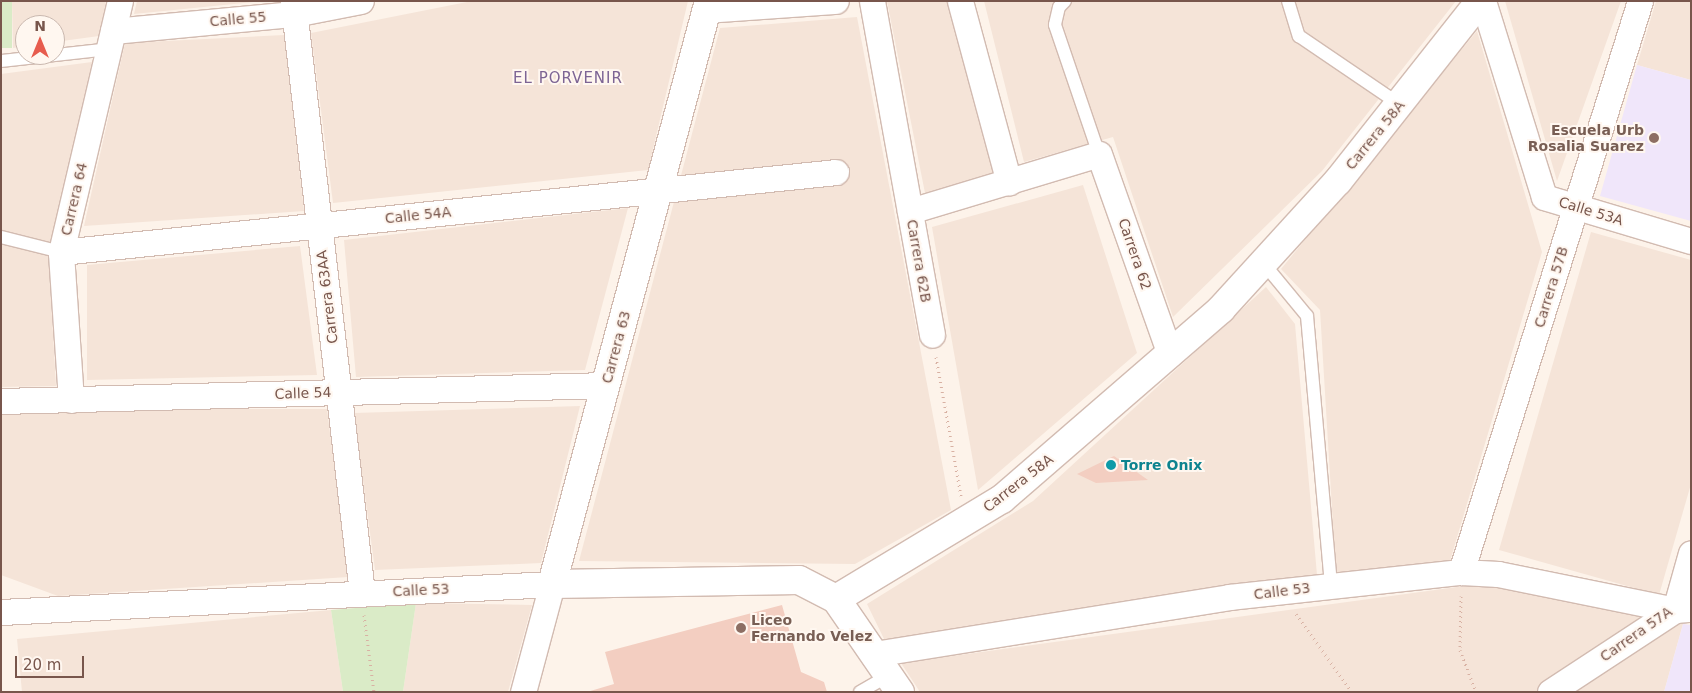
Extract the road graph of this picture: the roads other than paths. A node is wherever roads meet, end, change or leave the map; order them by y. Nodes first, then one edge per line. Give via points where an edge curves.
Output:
1 (120, 1) edge
2 (361, 1) edge
3 (836, 1) edge
4 (872, 1) edge
5 (960, 1) edge
6 (1065, 1) edge
7 (1288, 1) edge
8 (1482, 1) edge
9 (1640, 1) edge
10 (708, 6) edge
11 (293, 8) edge
12 (111, 40) junction
13 (1, 61) edge
14 (1400, 104) junction
15 (1099, 154) junction
16 (836, 172) dead end
17 (1009, 182) junction
18 (658, 190) junction
19 (1576, 206) junction
20 (910, 211) junction
21 (319, 226) junction
22 (1, 237) edge
23 (1691, 241) edge
24 (62, 252) junction
25 (1265, 265) junction
26 (932, 335) road end
27 (1170, 354) junction
28 (606, 386) junction
29 (338, 392) junction
30 (71, 400) junction
31 (1, 401) edge
32 (1691, 553) edge
33 (1461, 572) junction
34 (552, 584) junction
35 (1331, 585) junction
36 (362, 593) junction
37 (836, 599) junction
38 (1683, 610) edge
39 (1, 612) edge
40 (888, 674) edge
41 (523, 692) edge
42 (860, 692) edge
43 (1550, 692) edge

1 - 12 street, Carrera 64
2 - 11 street, Calle 55
3 - 10 street
4 - 20 street, Carrera 62B
5 - 17 street
6 - 15 lane via 1059,7 1055,25
7 - 14 lane via 1299,36
8 - 14 street, Carrera 58A
8 - 19 street, Calle 53A via 1544,197
9 - 19 street, Carrera 57B
10 - 18 street, Carrera 63
11 - 12 street, Calle 55
11 - 21 street, Carrera 63AA
12 - 13 lane, Calle 55
12 - 24 street, Carrera 64
14 - 25 street, Carrera 58A
15 - 17 street
15 - 27 street, Carrera 62
16 - 18 street, Calle 54A
17 - 20 street
18 - 21 street, Calle 54A
18 - 28 street, Carrera 63
19 - 23 street, Calle 53A
19 - 33 street, Carrera 57B
20 - 26 street, Carrera 62B
21 - 24 street, Calle 54A
21 - 29 street, Carrera 63AA
22 - 24 lane, Calle 54A
24 - 30 street, Carrera 64
25 - 27 street, Carrera 58A
25 - 35 lane via 1307,316
27 - 37 street, Carrera 58A via 1025,481 965,522
28 - 29 street, Calle 54
28 - 34 street, Carrera 63
29 - 30 street, Calle 54
29 - 36 street, Carrera 63AA
30 - 31 street, Calle 54
32 - 38 street, Carrera 57A
33 - 35 street, Calle 53
33 - 38 street, Calle 53 via 1498,574
34 - 36 street, Calle 53
34 - 37 street, Calle 53 via 779,577 821,588
34 - 41 street, Carrera 63
35 - 40 street, Calle 53 via 1279,591
36 - 39 street, Calle 53
37 - 40 street
38 - 43 street, Carrera 57A
40 - 42 lane

